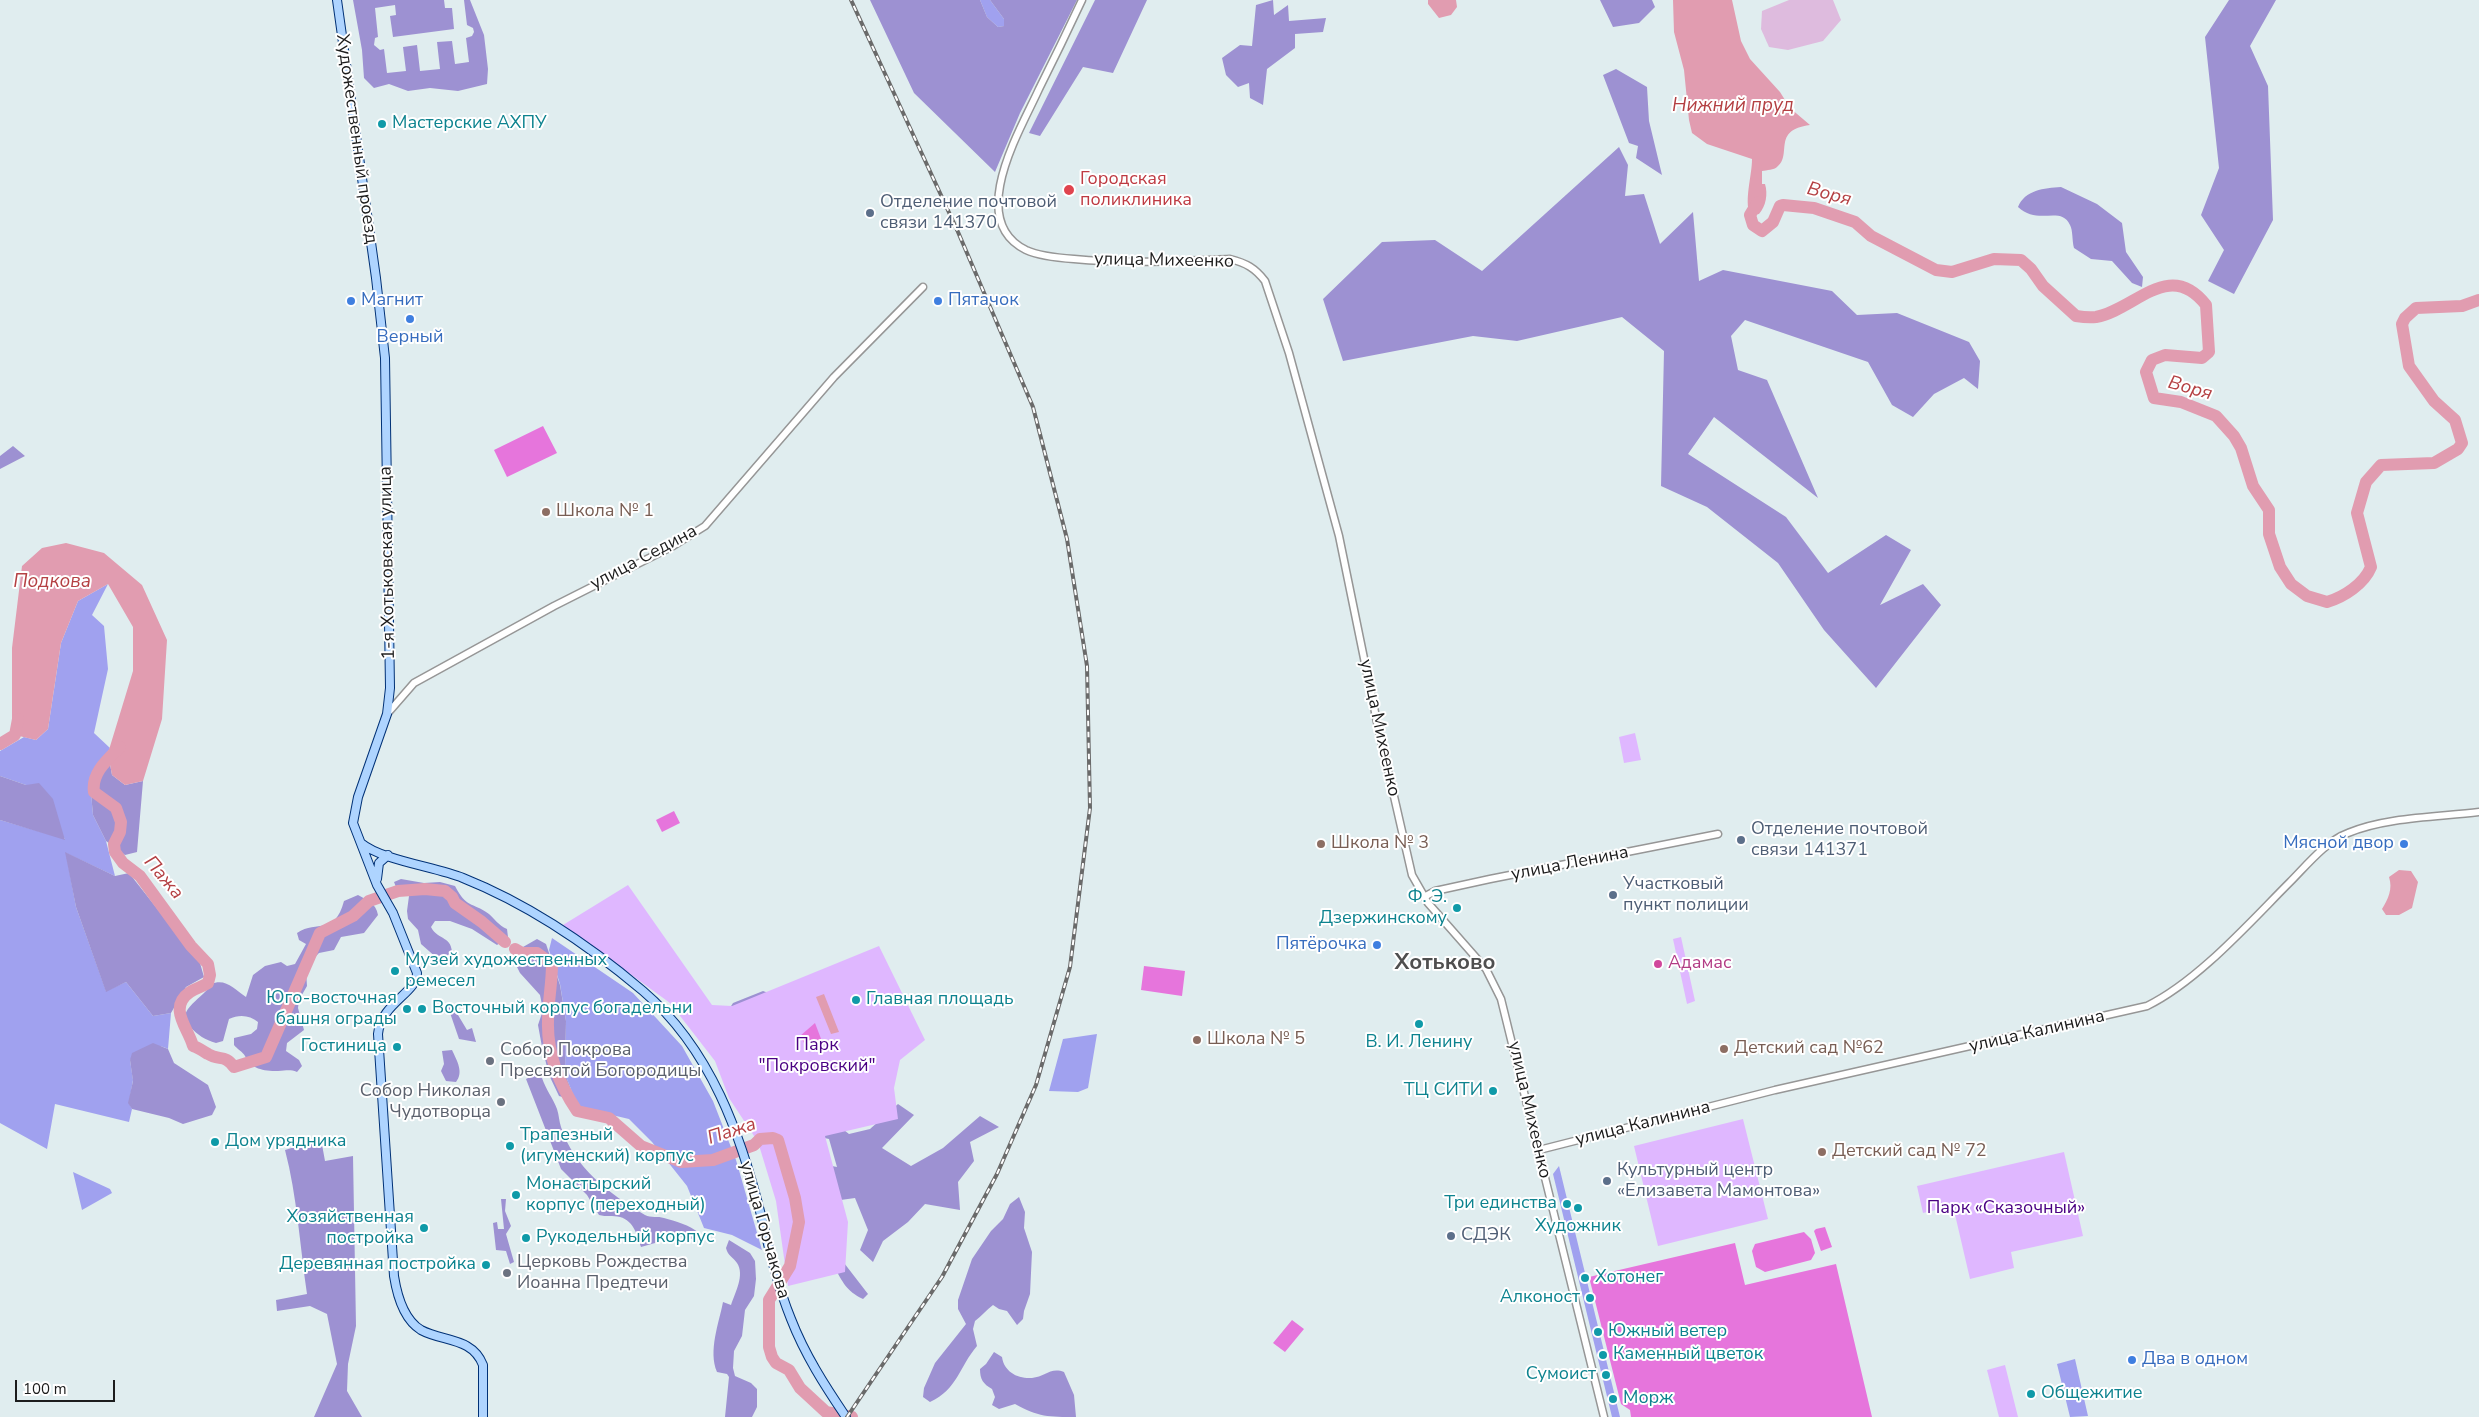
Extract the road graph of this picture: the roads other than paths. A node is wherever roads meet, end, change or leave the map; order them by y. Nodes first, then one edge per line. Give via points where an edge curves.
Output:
1 (337, 0) edge
2 (1082, 0) edge
3 (376, 278) joint
4 (924, 287) dead end
5 (387, 714) junction
6 (2479, 812) edge
7 (1718, 834) dead end
8 (360, 842) junction
9 (388, 856) junction
10 (377, 885) junction
11 (1424, 897) junction
12 (1539, 1150) junction
13 (483, 1417) edge
14 (846, 1417) edge
15 (1604, 1417) edge

1 - 3 main road, Художественный проезд
2 - 11 street, улица Михеенко via 1006,160 998,207 1000,218 1007,232 1026,250 1059,258 1105,262 1230,259 1246,263 1265,281 1321,466 1412,875
3 - 5 main road, 1-я Хотьковская улица via 385,358 390,688
4 - 5 street, улица Седина via 834,378 704,526 673,546 554,606 414,683
5 - 8 main road, 1-я Хотьковская улица via 354,809 354,827
6 - 12 street, улица Калинина via 2367,826 2346,833 2309,863 2194,975 2170,995 2147,1006 1775,1090
7 - 11 street, улица Ленина via 1490,879 1435,891
8 - 9 main road, улица Горчакова
8 - 10 main road, 1-я Хотьковская улица
9 - 10 main road via 379,863
9 - 14 main road, улица Горчакова via 447,872 508,900 556,928 644,992 676,1026 704,1064 716,1087 738,1138 772,1263 798,1336
10 - 13 main road, 1-я Хотьковская улица via 417,973 415,983 381,1017 378,1034 396,1290 414,1324 430,1333 463,1343 477,1353 483,1365
11 - 12 street, улица Михеенко via 1480,962 1496,986 1506,1012
12 - 15 street, улица Михеенко

